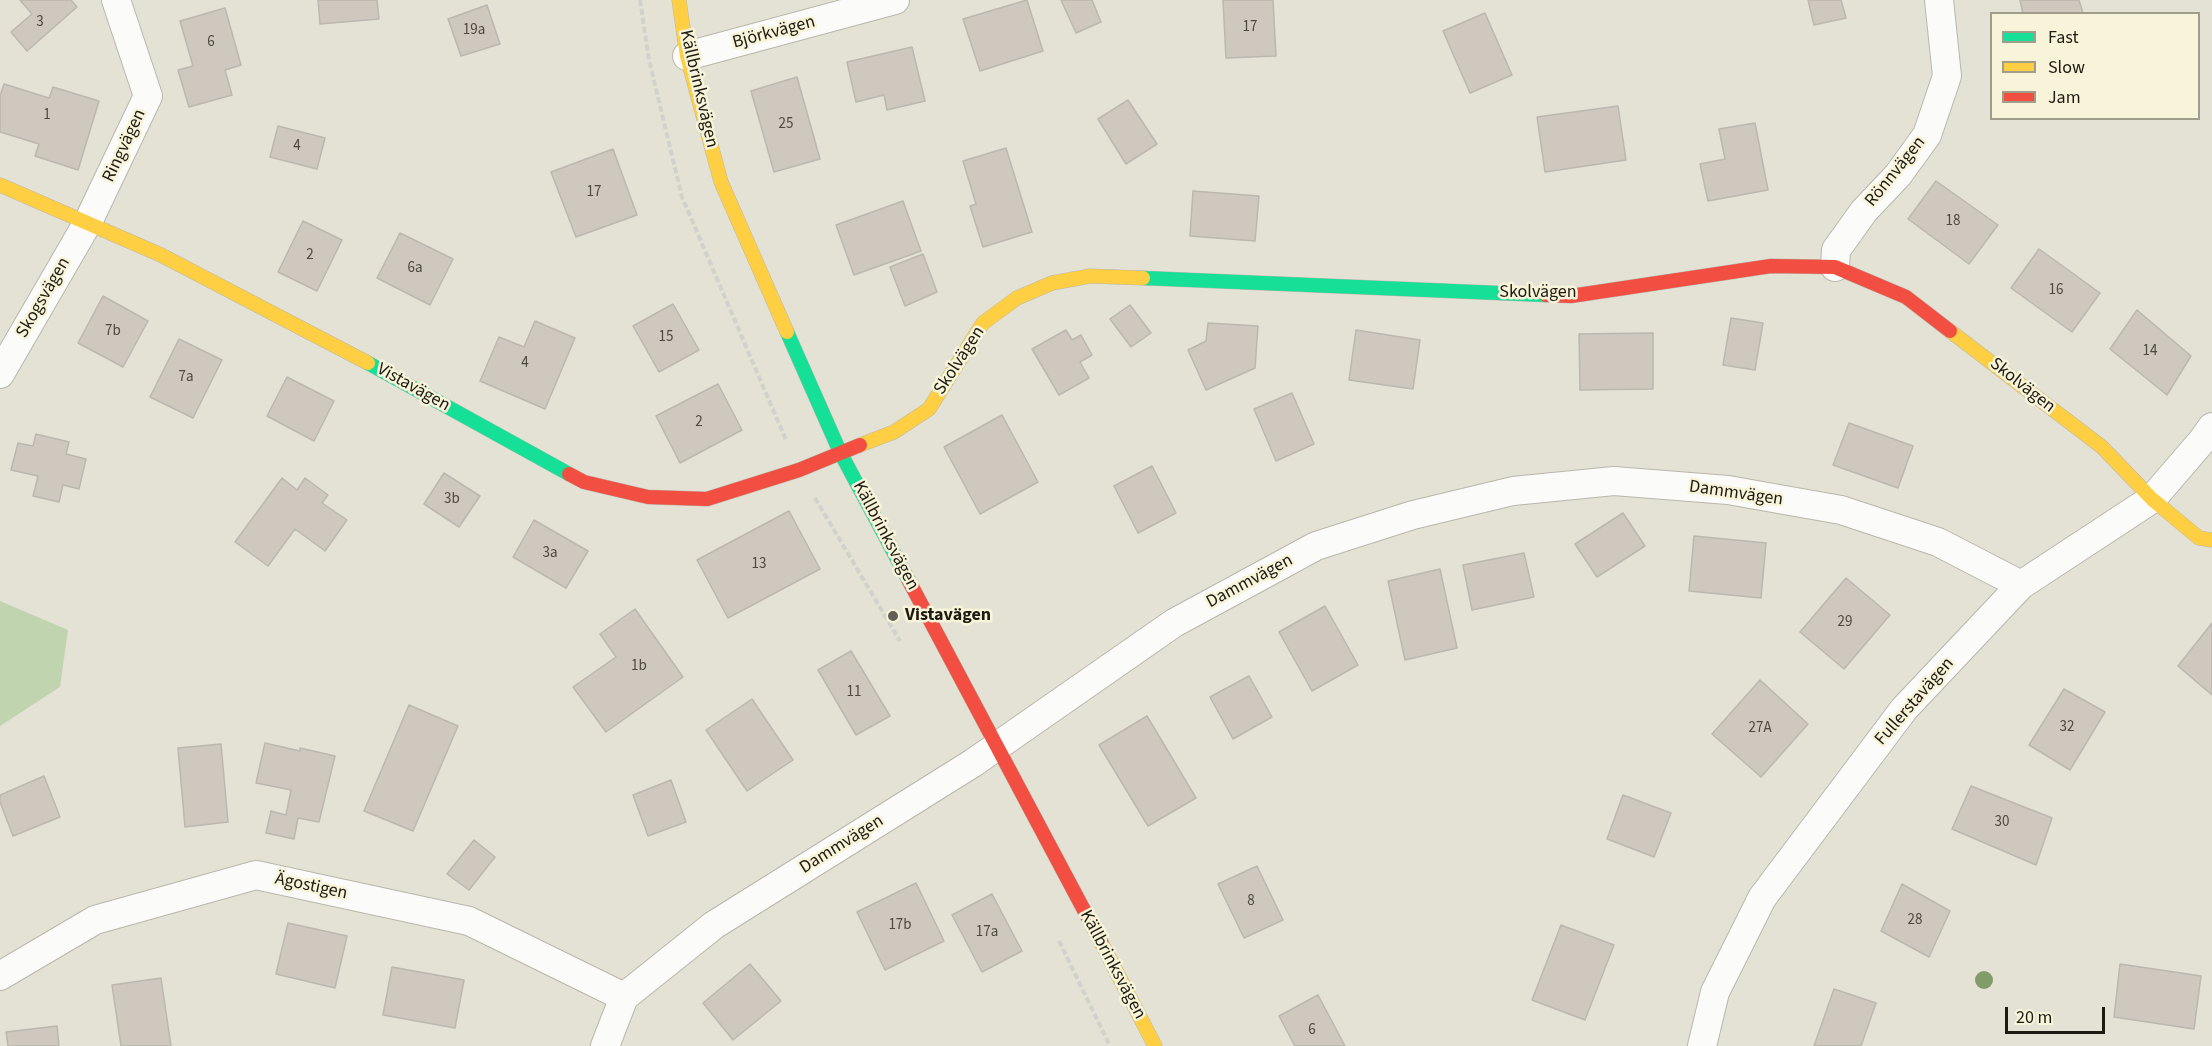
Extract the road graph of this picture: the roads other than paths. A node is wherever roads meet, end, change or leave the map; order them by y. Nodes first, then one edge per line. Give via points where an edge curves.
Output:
1 (116, 0) edge
2 (679, 0) edge
3 (895, 0) edge
4 (1939, 0) edge
5 (687, 56) junction
6 (0, 185) edge
7 (88, 222) junction
8 (1835, 267) junction
9 (0, 374) edge
10 (2212, 427) edge
11 (840, 452) junction
12 (2152, 499) junction
13 (2212, 540) edge
14 (2021, 585) junction
15 (997, 745) junction
16 (0, 976) edge
17 (624, 997) junction
18 (605, 1046) edge
19 (1155, 1046) edge
20 (1702, 1046) edge

1 - 7 street, Ringvägen via 148,96
2 - 5 street, Källbrinksvägen
3 - 5 street, Björkvägen
4 - 8 street, Rönnvägen via 1947,76 1927,135 1836,250
5 - 11 street, Källbrinksvägen via 721,182
6 - 7 street, Vistavägen
7 - 9 street, Skogsvägen
7 - 11 street, Vistavägen via 326,340 584,482 648,497 707,499 799,471
8 - 11 street, Skolvägen via 1771,266 1570,296 1090,276 1052,283 1017,298 983,323 929,409 894,432
8 - 12 street, Skolvägen via 1906,297 2102,447
10 - 12 street, Fullerstavägen
11 - 15 street, Källbrinksvägen
12 - 13 street, Skolvägen via 2199,538
12 - 14 street, Fullerstavägen
14 - 15 street, Dammvägen via 1938,542 1841,510 1728,490 1614,481 1513,491 1413,514 1316,546 1174,623
14 - 20 street, Fullerstavägen via 1904,709 1762,898 1715,992
15 - 17 street, Dammvägen via 714,925
15 - 19 street, Källbrinksvägen
16 - 17 street, Ägostigen via 95,920 256,875 469,921
17 - 18 street

